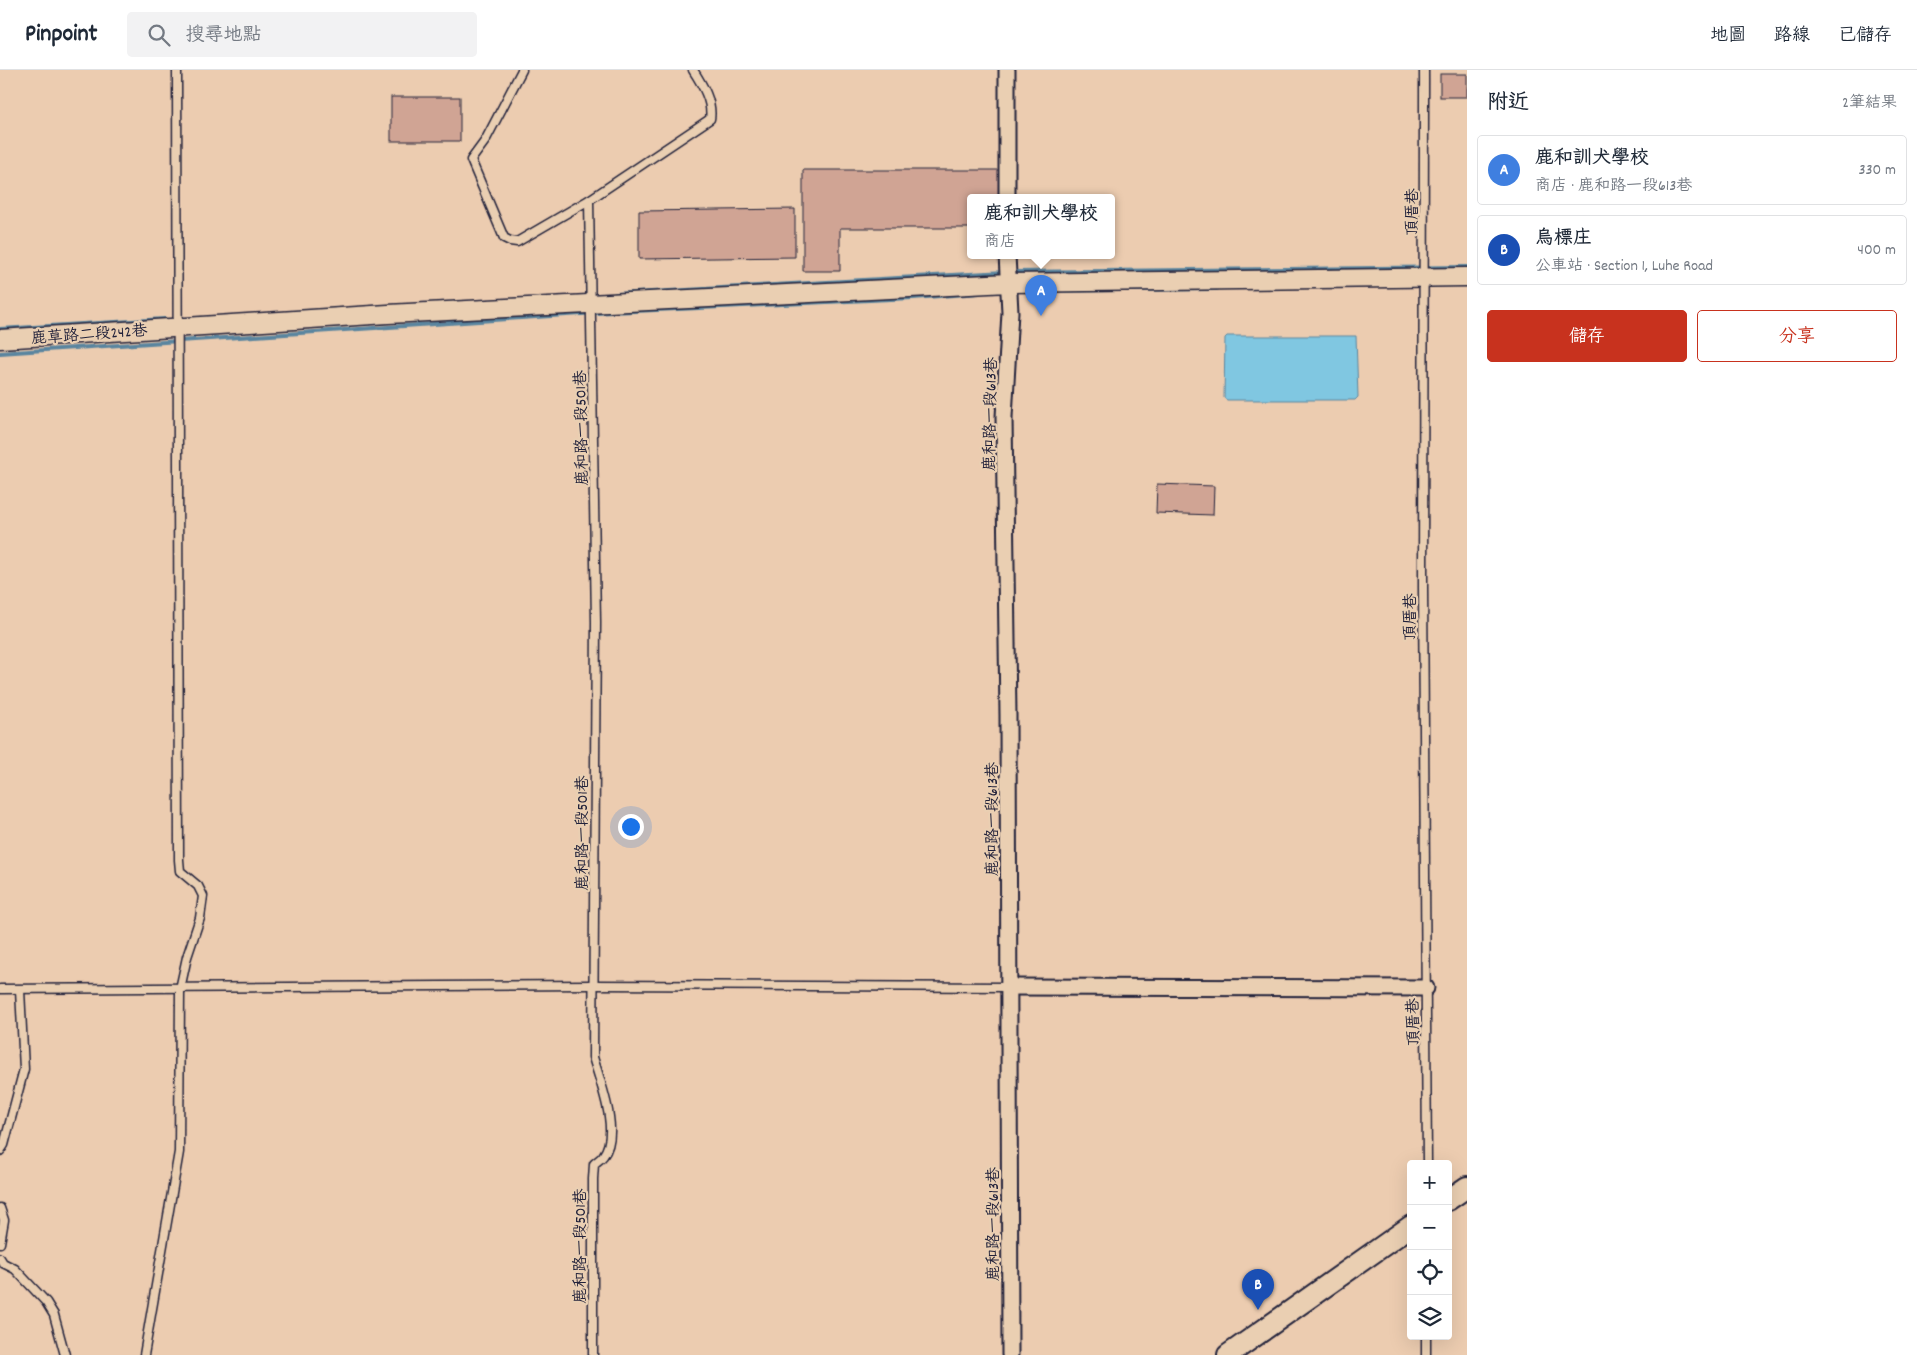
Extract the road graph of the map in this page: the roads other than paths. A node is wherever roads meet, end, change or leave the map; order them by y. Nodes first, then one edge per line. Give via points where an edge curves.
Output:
1 (177, 70) edge
2 (522, 70) edge
3 (693, 70) edge
4 (1007, 70) edge
5 (1424, 70) edge
6 (1007, 194) edge
7 (589, 200) junction
8 (1007, 259) edge
9 (1467, 277) edge
10 (1425, 278) junction
11 (1009, 283) junction
12 (592, 304) junction
13 (178, 327) junction
14 (0, 339) edge
15 (593, 985) junction
16 (1009, 987) junction
17 (1426, 988) junction
18 (180, 989) junction
19 (0, 990) edge
20 (20, 990) junction
21 (0, 1151) edge
22 (1427, 1160) edge
23 (1467, 1187) edge
24 (1452, 1197) edge
25 (0, 1208) edge
26 (1407, 1229) edge
27 (0, 1244) edge
28 (0, 1258) edge
29 (1426, 1340) edge
30 (65, 1355) edge
31 (144, 1355) edge
32 (593, 1355) edge
33 (1010, 1355) edge
34 (1228, 1355) edge
35 (1426, 1355) edge

1 - 13 lane
2 - 7 lane via 485,141 471,160 504,238 517,242
3 - 7 lane via 710,103 710,119
4 - 6 street
5 - 10 lane, 頂厝巷
7 - 12 lane, 鹿和路一段501巷
8 - 11 street, 鹿和路一段613巷
9 - 10 street, 鹿草路二段242巷
10 - 11 street, 鹿草路二段242巷
10 - 17 lane, 頂厝巷
11 - 12 street, 鹿草路二段242巷
11 - 16 street, 鹿和路一段613巷 via 1004,417
12 - 13 street, 鹿草路二段242巷
12 - 15 lane, 鹿和路一段501巷 via 596,622
13 - 14 street, 鹿草路二段242巷
13 - 18 lane via 179,860 180,871 198,886 203,896
15 - 16 lane
15 - 18 lane
15 - 32 lane, 鹿和路一段501巷 via 593,1056 610,1118 609,1142 604,1155 594,1164
16 - 17 street
16 - 33 street, 鹿和路一段613巷
17 - 22 lane, 頂厝巷
18 - 20 lane
18 - 31 lane via 179,1152
19 - 20 lane
20 - 21 lane via 24,1069
23 - 24 main road
25 - 27 lane via 4,1220
26 - 34 main road
28 - 30 lane via 46,1302 54,1315
29 - 35 lane

